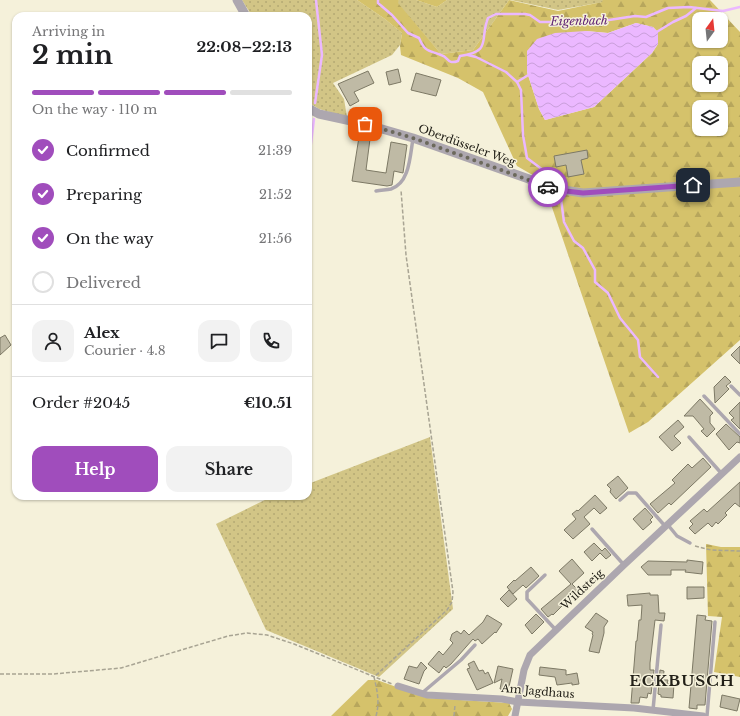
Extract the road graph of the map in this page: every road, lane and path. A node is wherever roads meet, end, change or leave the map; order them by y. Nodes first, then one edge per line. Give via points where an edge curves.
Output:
1 (237, 0) edge
2 (244, 12) edge
3 (312, 110) edge
4 (413, 138) junction
5 (740, 182) edge
6 (400, 183) junction
7 (376, 191) dead end
8 (731, 386) dead end
9 (740, 395) edge
10 (704, 396) dead end
11 (740, 434) edge
12 (689, 437) dead end
13 (740, 457) edge
14 (722, 474) junction
15 (620, 500) dead end
16 (666, 525) junction
17 (592, 529) dead end
18 (690, 543) joint
19 (740, 551) edge
20 (624, 564) junction
21 (545, 575) dead end
22 (715, 622) dead end
23 (661, 625) dead end
24 (555, 630) junction
25 (475, 645) dead end
26 (0, 674) edge
27 (374, 677) junction
28 (398, 686) joint
29 (421, 694) junction
30 (456, 697) junction
31 (518, 702) junction
32 (653, 710) junction
33 (376, 716) edge
34 (454, 716) edge
35 (515, 716) edge
36 (703, 716) edge
37 (707, 716) edge

1 - 2 street
3 - 4 street, Oberdüsseler Weg
4 - 5 street, Oberdüsseler Weg via 557,190 583,193
4 - 6 lane via 405,176
6 - 7 lane via 392,188
6 - 27 path via 406,255 452,586 452,602 447,610
8 - 9 lane
10 - 11 lane
12 - 14 lane
13 - 14 street, Wildsteig
14 - 16 street, Wildsteig
15 - 16 lane via 628,493 636,493
16 - 18 lane via 677,536
16 - 20 street, Wildsteig
17 - 20 lane
18 - 19 path via 711,550
20 - 24 street, Wildsteig
21 - 24 lane via 527,592 527,599
22 - 37 lane
23 - 32 lane
24 - 31 street, Wildsteig via 530,655 524,670
25 - 29 lane
26 - 27 path via 53,674 121,668 228,636 247,633 267,635 294,644
27 - 28 path
27 - 33 path via 378,696
28 - 29 street, Am Jagdhaus
29 - 30 street, Am Jagdhaus
30 - 31 street, Am Jagdhaus
30 - 34 path
31 - 32 street, Am Jagdhaus
31 - 35 street, Wildsteig
32 - 36 street, Am Jagdhaus

